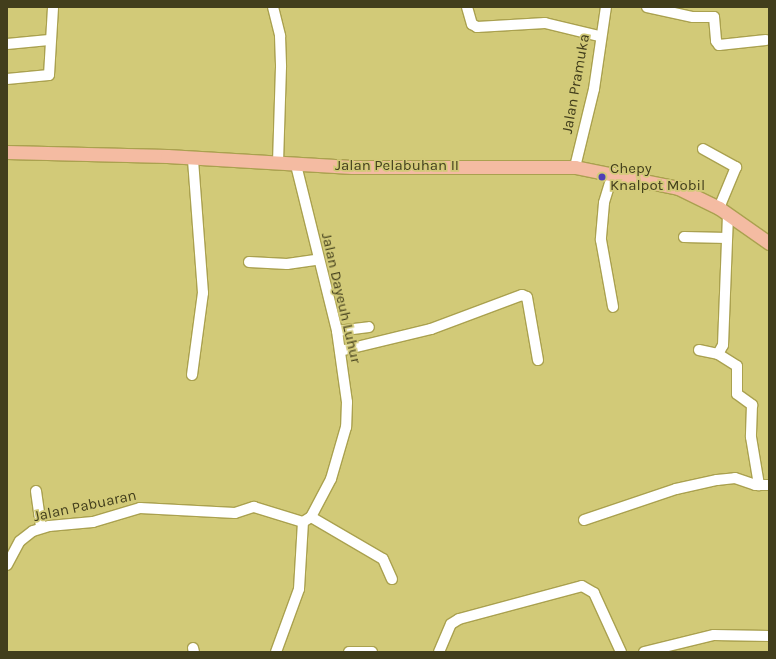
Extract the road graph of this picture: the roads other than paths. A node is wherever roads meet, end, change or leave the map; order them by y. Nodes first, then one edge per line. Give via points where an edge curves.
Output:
1 (53, 7) edge
2 (273, 7) edge
3 (467, 7) edge
4 (606, 7) edge
5 (647, 7) edge
6 (599, 36) junction
7 (49, 40) junction
8 (768, 40) edge
9 (7, 44) edge
10 (7, 79) edge
11 (703, 149) dead end
12 (7, 152) edge
13 (193, 159) junction
14 (278, 164) junction
15 (296, 165) junction
16 (575, 167) junction
17 (613, 173) junction
18 (723, 211) junction
19 (684, 237) dead end
20 (727, 238) junction
21 (769, 243) edge
22 (317, 260) junction
23 (250, 262) dead end
24 (613, 307) dead end
25 (368, 327) dead end
26 (337, 331) junction
27 (699, 350) dead end
28 (340, 351) junction
29 (718, 354) junction
30 (538, 360) dead end
31 (192, 376) dead end
32 (764, 485) edge
33 (36, 491) dead end
34 (307, 520) junction
35 (584, 520) dead end
36 (41, 528) junction
37 (7, 565) edge
38 (392, 579) dead end
39 (769, 636) edge
40 (276, 652) edge
41 (349, 652) edge
42 (372, 652) edge
43 (439, 652) edge
44 (621, 652) edge
45 (644, 652) edge

1 - 7 street
2 - 14 street via 280,36
3 - 6 street via 472,24 477,27 544,23
4 - 6 street, Jalan Pramuka
5 - 8 street via 693,17 714,17 716,41 719,45
6 - 16 street, Jalan Pramuka via 594,89
7 - 9 street
7 - 10 street via 49,75
11 - 18 street via 736,167
12 - 13 main road, Jalan Pelabuhan II
13 - 14 main road, Jalan Pelabuhan II
13 - 31 street via 202,293
14 - 15 main road, Jalan Pelabuhan II
15 - 16 main road, Jalan Pelabuhan II
15 - 22 street, Jalan Dayeuh Luhur
16 - 17 main road, Jalan Pelabuhan II
17 - 18 main road, Jalan Pelabuhan II via 678,188
17 - 24 street via 602,220 601,240
18 - 20 street
18 - 21 main road, Jalan Pelabuhan II
19 - 20 street
20 - 29 street via 723,345
22 - 23 street via 287,264
22 - 26 street, Jalan Dayeuh Luhur
25 - 26 street
26 - 28 street, Jalan Dayeuh Luhur
27 - 29 street
28 - 30 street via 431,329 525,295
28 - 34 street, Jalan Dayeuh Luhur via 347,402 346,427 331,479
29 - 32 street via 737,366 737,394 752,405 751,438
32 - 35 street via 735,478 717,480 676,489
33 - 36 street
34 - 36 street, Jalan Pabuaran via 254,507 235,513 144,508 88,523
34 - 38 street, Jalan Pabuaran via 383,559
34 - 40 street via 300,589
36 - 37 street, Jalan Pabuaran via 20,541
39 - 45 street via 714,635
41 - 42 street
43 - 44 street via 451,624 459,619 582,586 594,593

